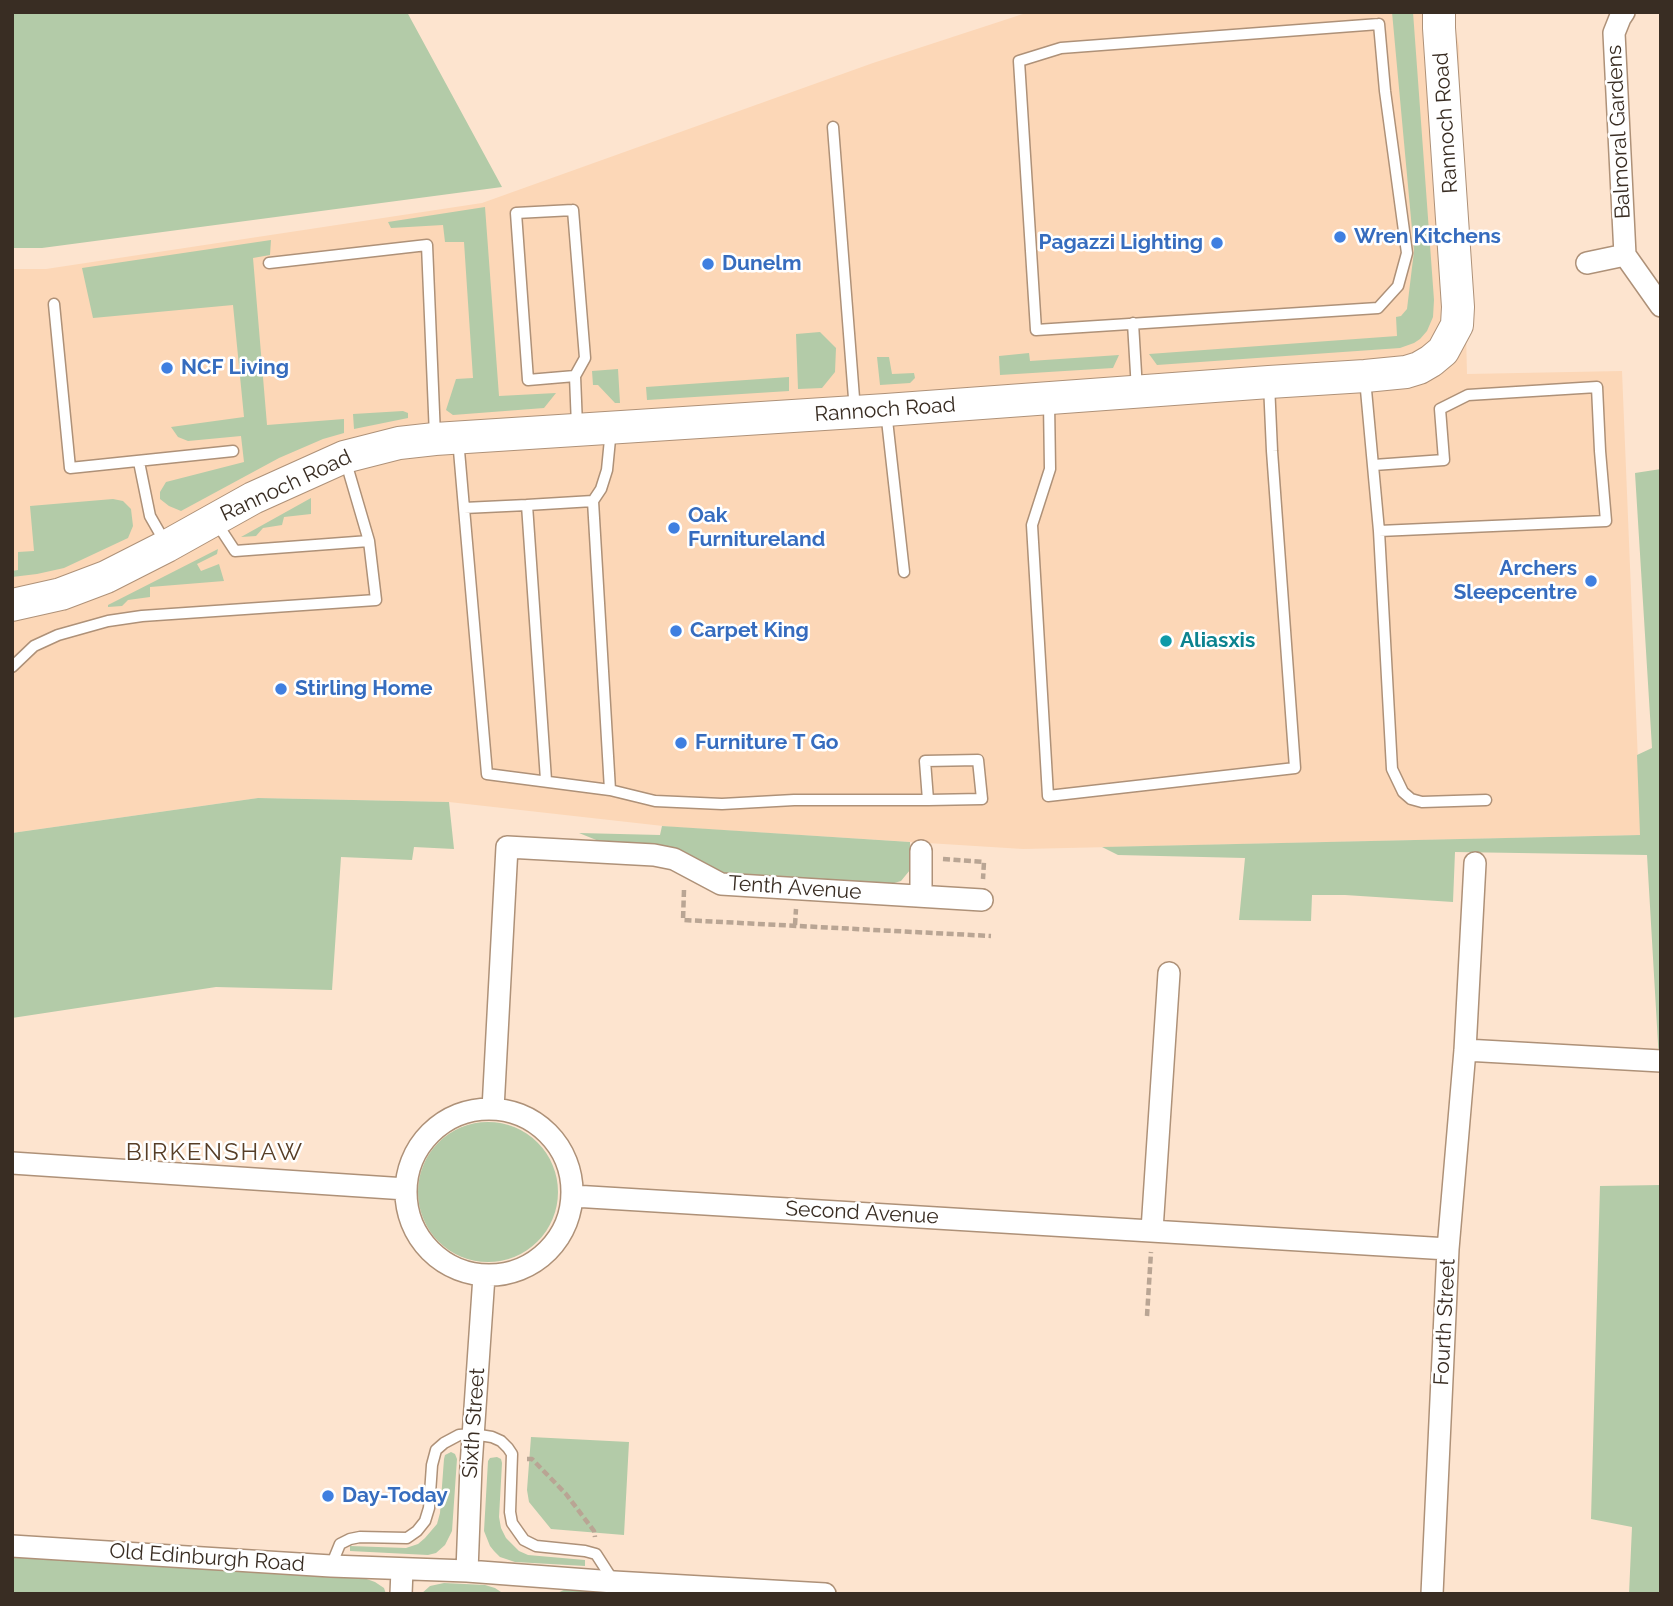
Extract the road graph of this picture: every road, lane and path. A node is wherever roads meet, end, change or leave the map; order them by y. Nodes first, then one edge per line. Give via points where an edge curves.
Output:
1 (1439, 12) edge
2 (1624, 12) edge
3 (834, 127) dead end
4 (1625, 255) junction
5 (269, 262) dead end
6 (1587, 262) dead end
7 (54, 304) dead end
8 (1661, 306) edge
9 (1133, 323) junction
10 (575, 376) junction
11 (1365, 376) junction
12 (1269, 382) junction
13 (1137, 391) junction
14 (1049, 398) junction
15 (870, 411) junction
16 (611, 428) junction
17 (577, 430) junction
18 (446, 439) junction
19 (233, 452) dead end
20 (344, 457) junction
21 (139, 462) junction
22 (1374, 465) junction
23 (593, 501) junction
24 (527, 505) junction
25 (464, 508) junction
26 (214, 519) junction
27 (1380, 531) junction
28 (369, 541) junction
29 (167, 546) junction
30 (904, 572) dead end
31 (12, 605) edge
32 (12, 667) edge
33 (546, 780) junction
34 (610, 790) junction
35 (928, 800) junction
36 (1486, 800) dead end
37 (921, 851) dead end
38 (1475, 863) dead end
39 (684, 864) junction
40 (920, 896) junction
41 (982, 900) dead end
42 (991, 936) dead end
43 (1169, 974) dead end
44 (1465, 1050) junction
45 (1661, 1061) edge
46 (493, 1109) junction
47 (12, 1164) edge
48 (406, 1189) junction
49 (573, 1196) junction
50 (1152, 1230) junction
51 (1448, 1249) junction
52 (484, 1276) junction
53 (1147, 1316) dead end
54 (472, 1434) junction
55 (512, 1457) junction
56 (12, 1546) edge
57 (596, 1554) junction
58 (331, 1566) junction
59 (402, 1570) junction
60 (467, 1571) junction
61 (614, 1582) junction
62 (529, 1585) edge
63 (401, 1594) edge
64 (825, 1594) edge
65 (1432, 1594) edge

1 - 11 street, Rannoch Road via 1457,325 1443,351 1419,368
2 - 4 street, Balmoral Gardens via 1614,33
3 - 15 lane
4 - 6 street
4 - 8 street
5 - 18 lane via 427,245
7 - 21 lane via 70,468
9 - 9 lane via 1036,330 1018,61 1061,48 1379,24 1407,253 1398,286 1378,308
9 - 13 lane
10 - 10 lane via 528,380 516,213 573,210 585,358
10 - 17 lane
11 - 12 street, Rannoch Road
11 - 22 lane
12 - 13 street, Rannoch Road
12 - 14 lane via 1295,768 1048,796 1032,525 1050,469
13 - 14 street, Rannoch Road
14 - 15 street, Rannoch Road
15 - 16 street, Rannoch Road
15 - 30 lane
16 - 17 street, Rannoch Road
16 - 23 lane via 607,470
17 - 18 street, Rannoch Road
18 - 20 street, Rannoch Road via 399,443
18 - 25 lane
19 - 21 lane
20 - 26 street, Rannoch Road
20 - 28 lane
21 - 29 lane via 150,516
22 - 27 lane
22 - 27 lane via 1444,460 1440,409 1468,395 1597,387 1606,521
23 - 24 lane
23 - 34 lane
24 - 25 lane
24 - 33 lane
25 - 33 lane via 486,774
26 - 28 lane via 235,551
26 - 29 street, Rannoch Road
27 - 36 lane via 1392,769 1411,799
28 - 32 lane via 376,600 107,621 34,646
29 - 31 street, Rannoch Road via 72,590
33 - 34 lane
34 - 35 lane via 655,801 722,804
35 - 35 lane via 925,761 978,760 982,799
37 - 40 street
38 - 44 street, Fourth Street
39 - 40 street, Tenth Avenue via 721,884
39 - 42 path via 683,920
39 - 46 street, Tenth Avenue via 654,855 508,847
40 - 41 street, Tenth Avenue
43 - 50 street
44 - 45 street
44 - 51 street, Fourth Street
46 - 48 street via 467,1112 443,1123 424,1141 411,1164
46 - 49 street via 519,1114 542,1127 559,1146 570,1170
47 - 48 street
48 - 52 street via 409,1215 419,1238 436,1257 458,1270
49 - 50 street, Second Avenue
49 - 52 street via 569,1218 545,1255 527,1267
50 - 51 street, Second Avenue
50 - 53 path
51 - 65 street, Fourth Street
52 - 54 street, Sixth Street
54 - 55 lane via 501,1441
54 - 58 lane via 459,1435 436,1450 429,1508 418,1531 407,1538 350,1539 340,1544
54 - 60 street, Sixth Street
55 - 57 path via 531,1460 566,1494 594,1531
55 - 57 lane via 510,1512 524,1541
56 - 58 street, Old Edinburgh Road
57 - 61 lane
58 - 59 street, Old Edinburgh Road
59 - 60 street, Old Edinburgh Road
59 - 63 street
60 - 62 street, Old Edinburgh Road
61 - 62 street, Old Edinburgh Road
61 - 64 street, Old Edinburgh Road

